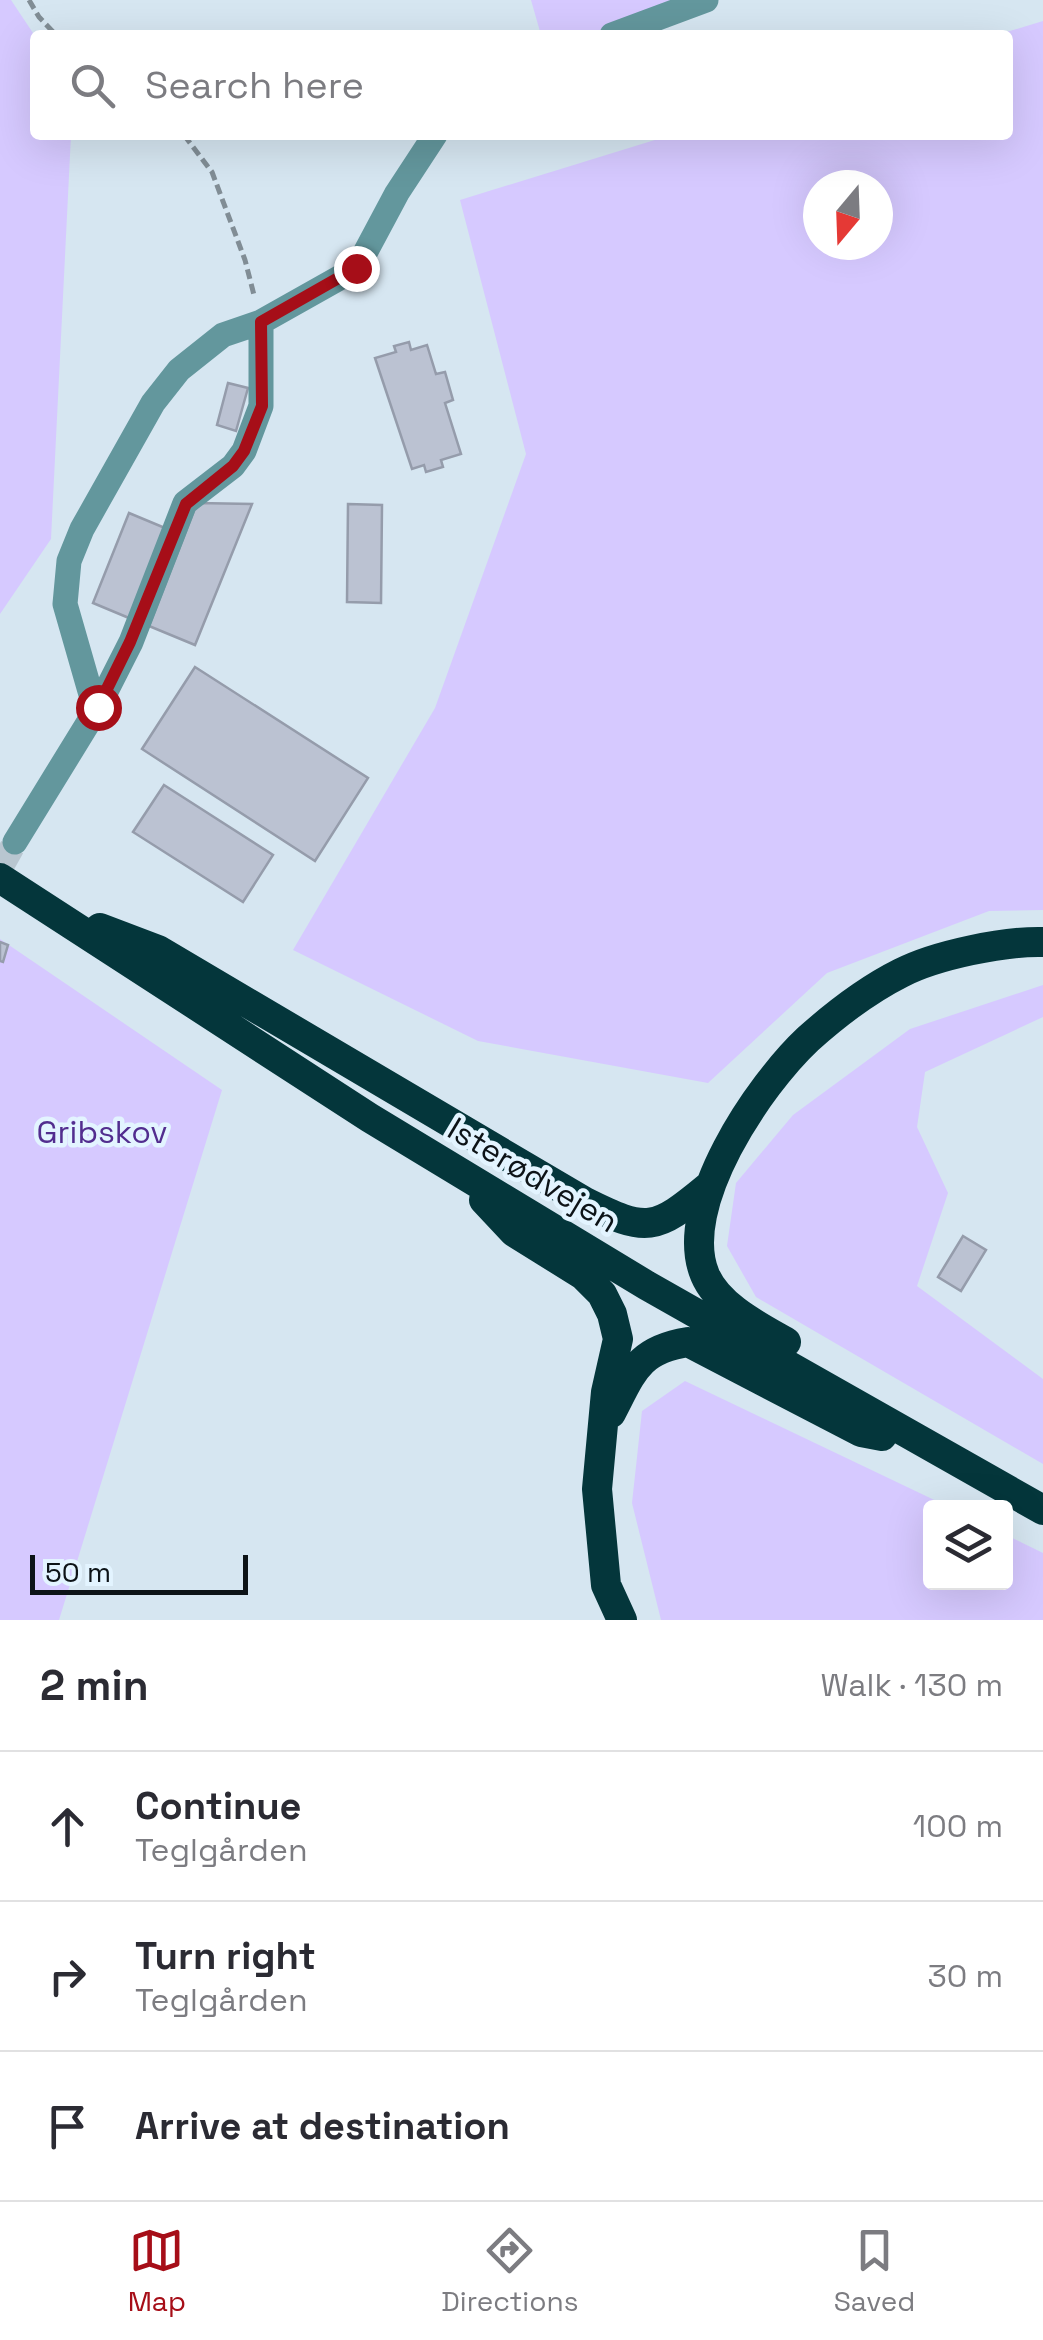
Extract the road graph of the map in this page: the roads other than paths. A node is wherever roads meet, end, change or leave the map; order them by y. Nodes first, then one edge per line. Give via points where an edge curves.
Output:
1 (706, 0) edge
2 (625, 30) edge
3 (433, 140) edge
4 (261, 322) junction
5 (96, 712) junction
6 (16, 842) tunnel mouth
7 (0, 878) edge
8 (46, 908) junction
9 (1043, 942) edge
10 (452, 1167) junction
11 (708, 1188) junction
12 (603, 1428) junction
13 (914, 1440) junction
14 (954, 1460) junction
15 (1043, 1510) edge
16 (622, 1620) edge

1 - 2 lane
3 - 4 lane via 356,268
4 - 5 lane via 262,406 244,451 186,504
4 - 5 lane via 223,335 179,370 152,403 69,561 65,604
5 - 6 lane
7 - 8 highway, Isterødvejen
8 - 10 highway, Isterødvejen
8 - 11 highway via 158,950 621,1220 648,1225
9 - 11 highway via 964,953 904,971 856,999 805,1042 764,1092
10 - 12 highway via 514,1232 584,1275 602,1294 618,1339
10 - 13 highway, Isterødvejen
11 - 14 highway via 698,1256 721,1298 915,1420
12 - 13 highway via 643,1357 660,1346 688,1342 861,1432
12 - 16 highway via 596,1489 606,1585
13 - 14 highway, Isterødvejen
14 - 15 highway, Isterødvejen

